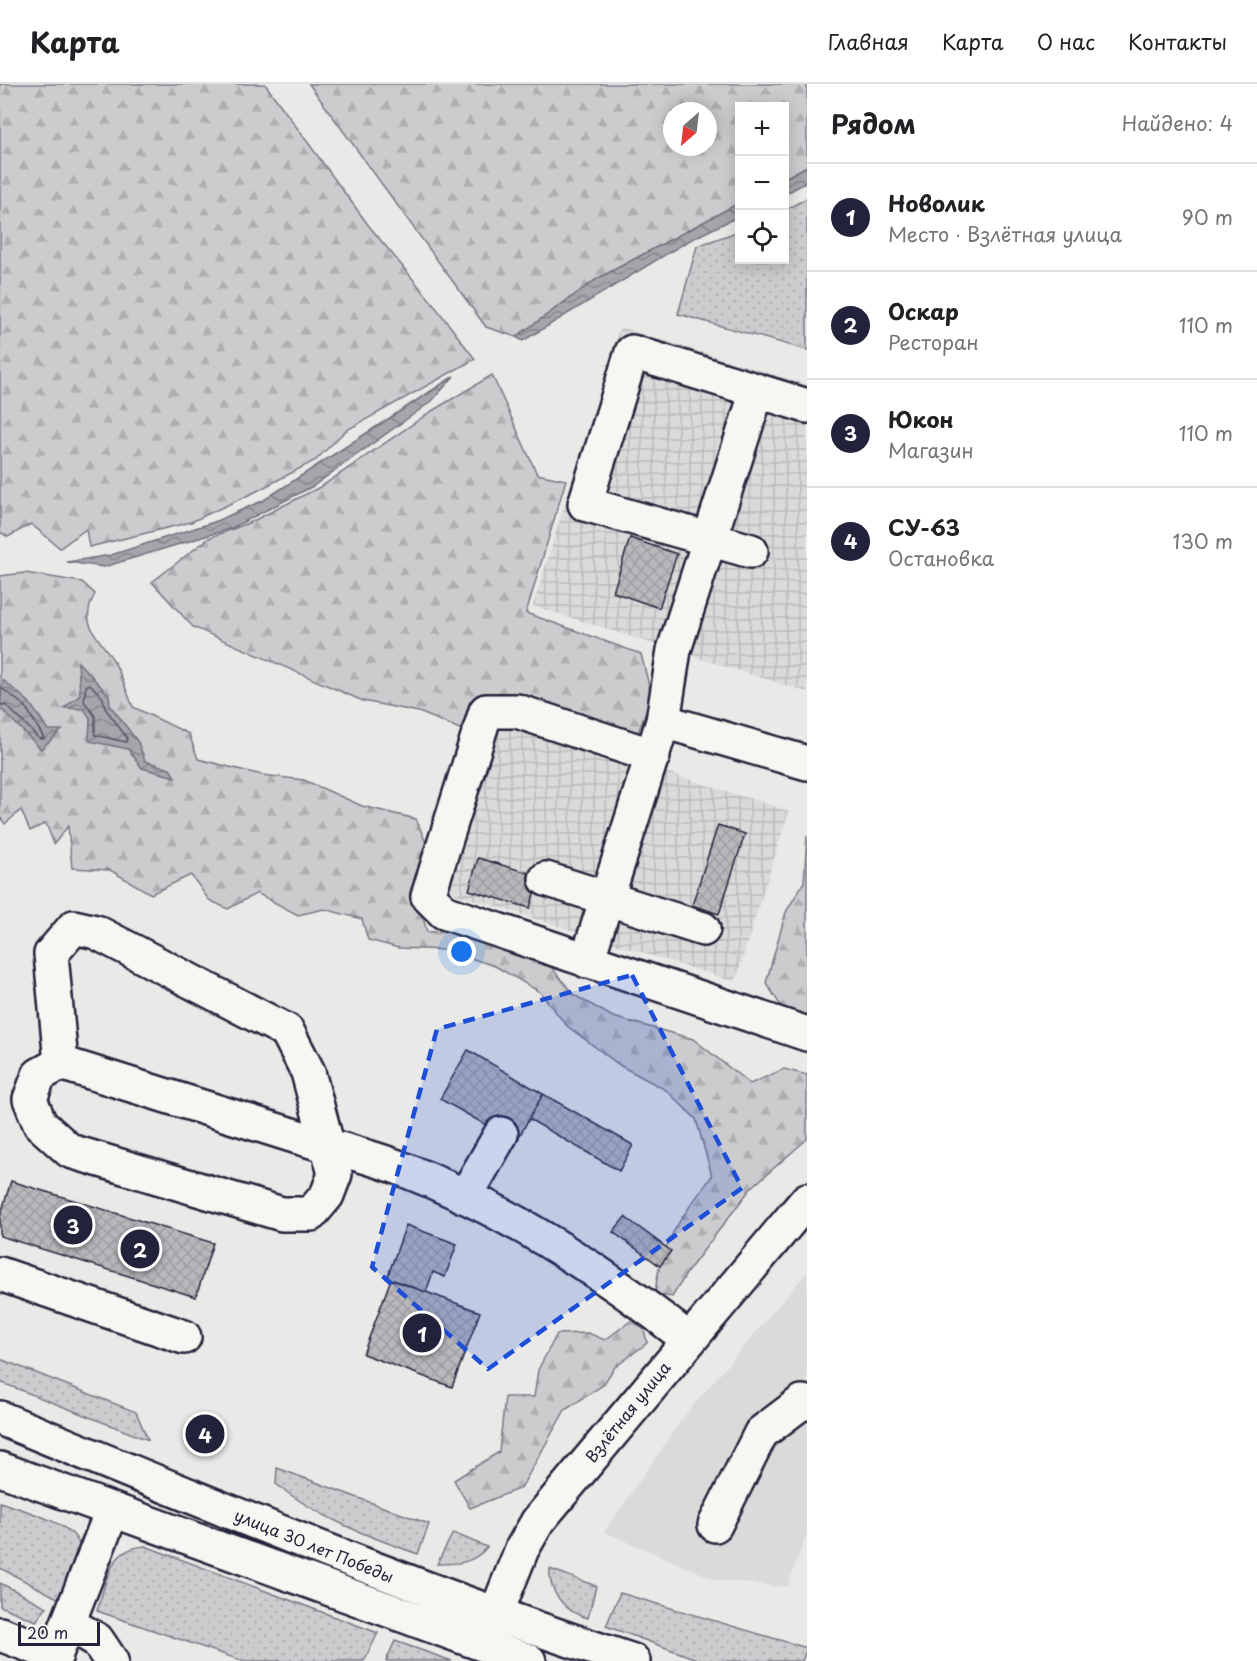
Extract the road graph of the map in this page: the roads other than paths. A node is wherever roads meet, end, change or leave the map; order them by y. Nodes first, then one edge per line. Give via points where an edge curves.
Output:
1 (757, 391) junction
2 (807, 406) edge
3 (710, 538) junction
4 (751, 551) dead end
5 (663, 721) junction
6 (653, 756) junction
7 (807, 764) edge
8 (546, 879) dead end
9 (608, 898) junction
10 (703, 929) dead end
11 (587, 961) junction
12 (807, 1034) edge
13 (61, 1063) junction
14 (501, 1134) dead end
15 (326, 1145) junction
16 (465, 1197) junction
17 (807, 1200) edge
18 (0, 1274) edge
19 (184, 1337) dead end
20 (688, 1339) junction
21 (805, 1395) edge
22 (0, 1418) edge
23 (0, 1469) edge
24 (112, 1511) junction
25 (715, 1525) dead end
26 (494, 1614) junction
27 (68, 1623) junction
28 (0, 1634) edge
29 (483, 1645) junction
30 (54, 1658) edge
31 (111, 1661) edge
32 (530, 1661) edge
33 (633, 1661) edge

1 - 2 main road
1 - 3 main road
1 - 3 main road via 632,352 585,504
3 - 4 main road
3 - 5 main road via 674,650
5 - 6 main road
5 - 7 main road
6 - 9 main road
6 - 11 main road via 517,711 486,711 469,759 428,896 444,912
8 - 9 main road
9 - 10 main road
9 - 11 main road
11 - 12 main road
13 - 15 main road
13 - 15 main road via 39,1075 30,1099 40,1124 70,1151 282,1214 311,1214 327,1195 335,1174
13 - 15 main road via 51,954 74,927 96,932 287,1031 308,1072
14 - 16 main road
15 - 16 main road via 399,1167
16 - 20 main road via 547,1241 642,1303
17 - 20 main road, Взлётная улица
18 - 19 main road
20 - 26 main road, Взлётная улица via 538,1521
21 - 25 main road via 761,1433
22 - 26 main road, улица 30 лет Победы via 261,1526
23 - 24 main road, улица 30 лет Победы
24 - 27 main road
24 - 29 main road, улица 30 лет Победы
26 - 29 main road, Взлётная улица
26 - 33 main road, улица 30 лет Победы
27 - 30 main road
27 - 31 main road via 97,1640
28 - 30 main road
29 - 32 main road, улица 30 лет Победы

